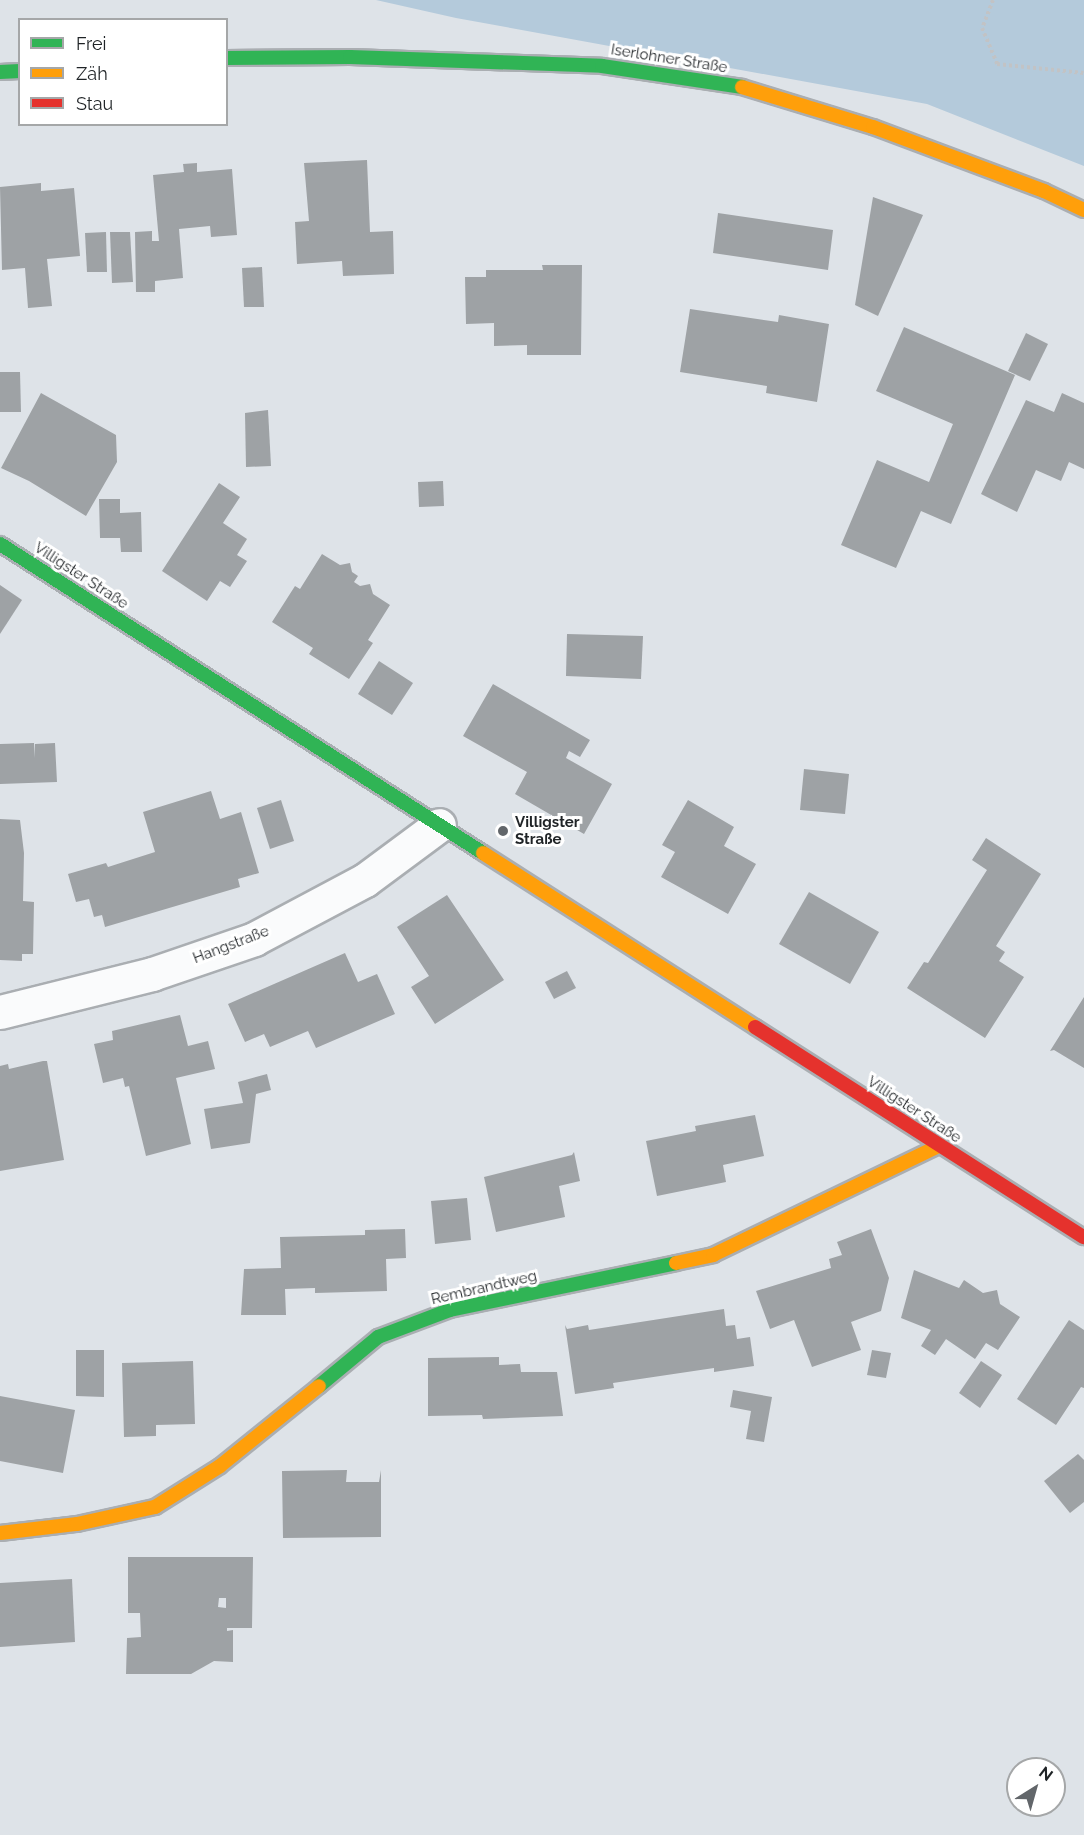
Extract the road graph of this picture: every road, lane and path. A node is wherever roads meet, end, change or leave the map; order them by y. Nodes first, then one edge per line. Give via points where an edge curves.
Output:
1 (993, 0) edge
2 (228, 58) edge
3 (18, 71) edge
4 (0, 72) edge
5 (1084, 73) edge
6 (1084, 210) edge
7 (0, 544) edge
8 (439, 825) junction
9 (0, 1012) edge
10 (938, 1146) junction
11 (1084, 1237) edge
12 (0, 1533) edge

1 - 5 path via 982,28 997,64
2 - 6 street, Iserlohner Straße via 351,57 602,66 750,88 883,131 1044,191
3 - 4 street
7 - 8 street, Villigster Straße
8 - 9 street, Hangstraße via 365,880 254,939 152,974
8 - 10 street, Villigster Straße
10 - 11 street, Villigster Straße
10 - 12 street, Rembrandtweg via 713,1255 450,1310 378,1337 220,1466 155,1507 77,1524

